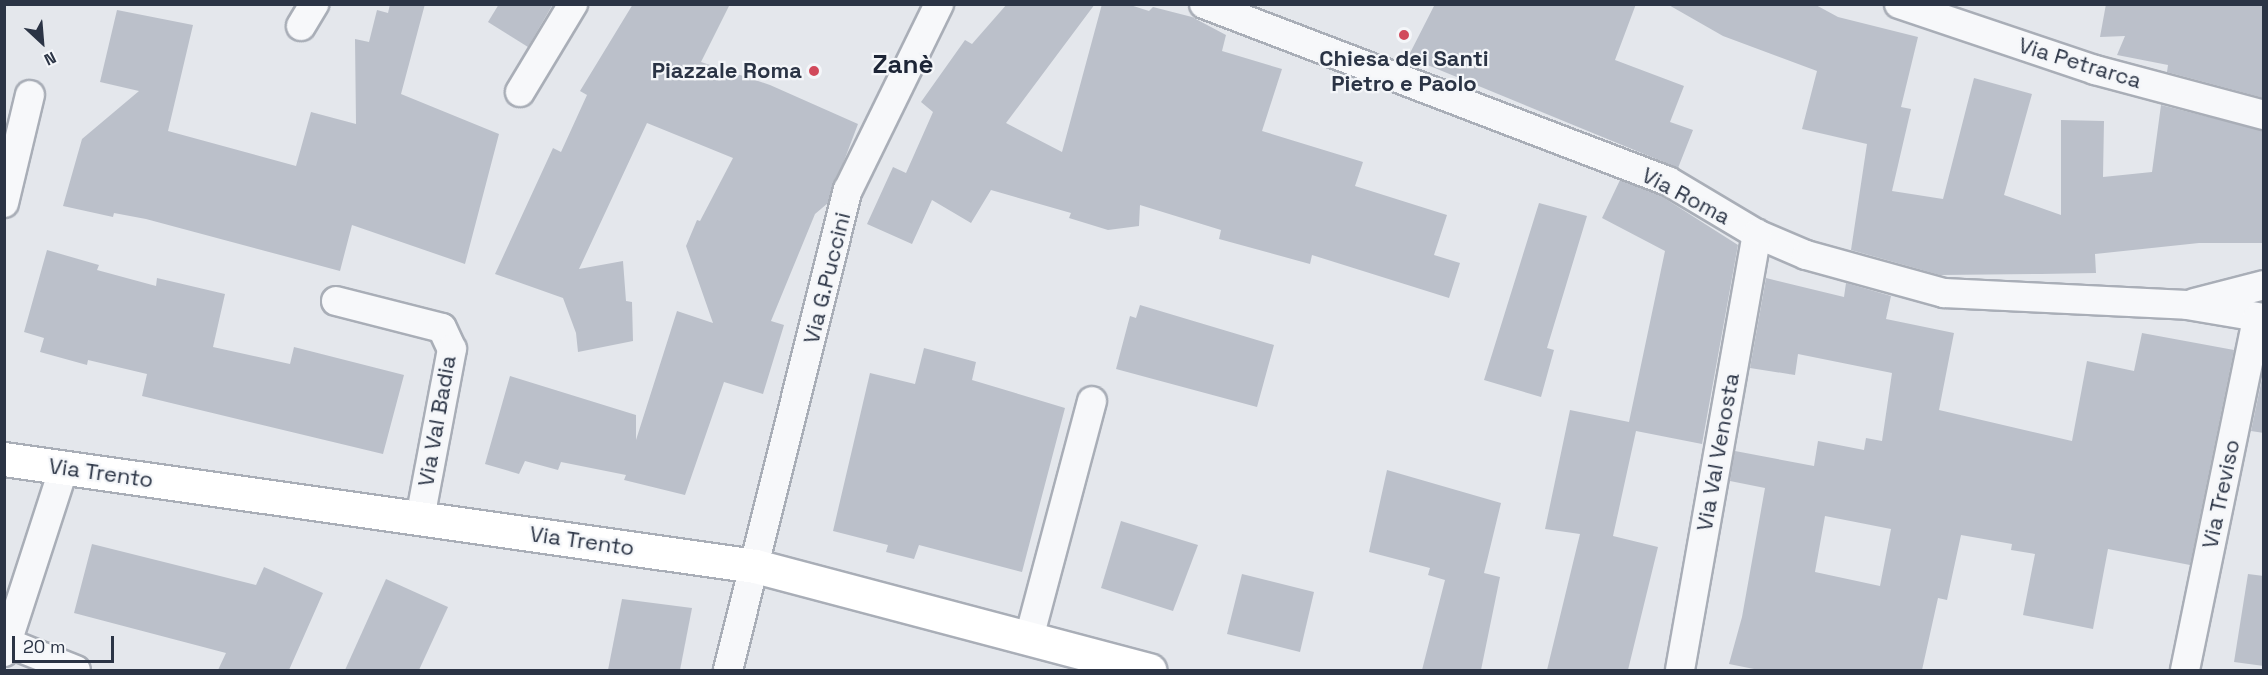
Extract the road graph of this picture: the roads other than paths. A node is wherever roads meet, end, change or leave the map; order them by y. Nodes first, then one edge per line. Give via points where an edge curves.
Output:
1 (573, 4) edge
2 (939, 4) edge
3 (1204, 4) edge
4 (1899, 4) edge
5 (1232, 10) edge
6 (520, 92) dead end
7 (30, 95) dead end
8 (2264, 115) edge
9 (4, 203) edge
10 (1757, 234) junction
11 (2264, 285) edge
12 (336, 301) dead end
13 (2187, 305) junction
14 (2260, 318) edge
15 (1092, 402) dead end
16 (4, 459) edge
17 (64, 467) junction
18 (420, 518) junction
19 (755, 566) junction
20 (1029, 638) junction
21 (6, 648) edge
22 (76, 670) edge
23 (728, 670) edge
24 (1150, 670) edge
25 (1680, 670) edge
26 (2185, 670) edge

1 - 6 street
2 - 19 street, Via G.Puccini via 848,190
3 - 5 street, Via Roma
4 - 8 street, Via Petrarca via 2095,70
5 - 10 street, Via Roma via 1668,181
7 - 9 street
10 - 13 street, Via Roma via 1806,255 1944,293
10 - 25 street, Via Val Venosta
11 - 13 street, Via Roma
12 - 18 street, Via Val Badia via 442,328 452,349
13 - 14 street, Via Roma
14 - 26 street, Via Treviso
15 - 20 street
16 - 17 street, Via Trento
17 - 18 street, Via Trento
17 - 21 street
18 - 19 street, Via Trento
19 - 20 street, Via Trento
19 - 23 street, Via G.Puccini
20 - 24 street, Via Trento
21 - 22 street

